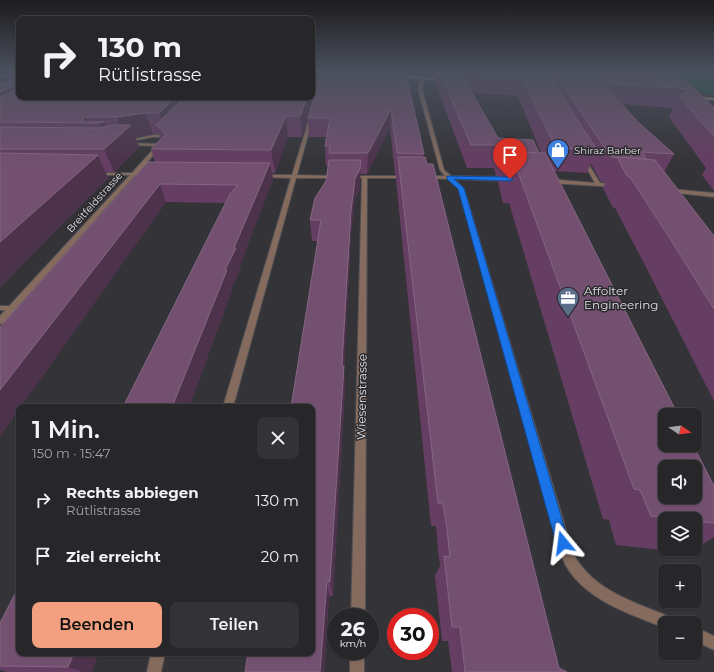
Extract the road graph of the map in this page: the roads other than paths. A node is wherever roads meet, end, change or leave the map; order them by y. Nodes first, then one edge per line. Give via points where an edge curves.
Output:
1 (423, 101) edge
2 (313, 109) edge
3 (118, 141) edge
4 (123, 144) edge
5 (160, 145) junction
6 (580, 153) edge
7 (94, 174) dead end
8 (133, 174) junction
9 (157, 174) edge
10 (259, 176) edge
11 (294, 176) junction
12 (366, 177) junction
13 (411, 177) edge
14 (419, 177) edge
15 (449, 177) junction
16 (517, 179) edge
17 (540, 180) edge
18 (598, 184) junction
19 (622, 186) edge
20 (714, 195) edge
21 (666, 196) edge
22 (0, 308) edge
23 (11, 308) junction
24 (0, 321) edge
25 (229, 404) edge
26 (358, 608) edge
27 (658, 619) edge
28 (702, 637) edge
29 (714, 643) edge
30 (157, 656) edge
31 (357, 660) edge
32 (154, 672) edge
33 (357, 672) edge

1 - 15 street via 442,168
2 - 11 street
3 - 5 street, Breitfeldstrasse via 170,134
4 - 5 street
5 - 8 street, Breitfeldstrasse
6 - 18 street
7 - 8 street
8 - 9 street
8 - 23 street, Breitfeldstrasse
10 - 11 street
11 - 12 street
11 - 25 street
12 - 13 street
12 - 26 street, Wiesenstrasse
14 - 15 street
15 - 16 street
15 - 27 street via 461,188 563,543 572,564 595,590
17 - 18 street via 557,185
18 - 19 street
20 - 21 street via 662,190
22 - 23 street
23 - 24 street, Breitfeldstrasse
28 - 29 street
30 - 32 street
31 - 33 street

